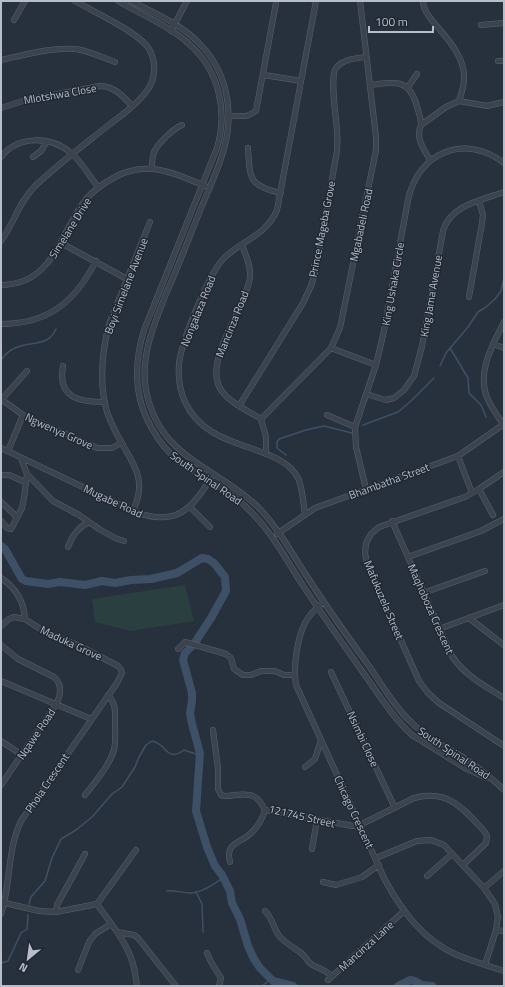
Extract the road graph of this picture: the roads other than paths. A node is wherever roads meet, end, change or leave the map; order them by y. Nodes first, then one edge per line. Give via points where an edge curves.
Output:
1 (25, 1) edge
2 (75, 1) edge
3 (118, 1) edge
4 (131, 1) edge
5 (188, 1) edge
6 (316, 1) edge
7 (360, 1) edge
8 (423, 1) edge
9 (276, 3) dead end
10 (14, 20) dead end
11 (504, 23) edge
12 (174, 24) junction
13 (481, 25) dead end
14 (171, 31) junction
15 (367, 57) junction
16 (1, 60) edge
17 (115, 62) dead end
18 (417, 74) dead end
19 (264, 75) junction
20 (301, 81) junction
21 (371, 85) junction
22 (408, 87) junction
23 (459, 101) junction
24 (504, 102) edge
25 (132, 106) junction
26 (1, 108) edge
27 (230, 116) junction
28 (182, 125) dead end
29 (421, 125) junction
30 (47, 141) junction
31 (248, 148) dead end
32 (72, 154) junction
33 (1, 157) edge
34 (33, 157) dead end
35 (430, 160) junction
36 (504, 163) edge
37 (152, 169) junction
38 (202, 185) junction
39 (98, 187) junction
40 (209, 187) junction
41 (504, 192) edge
42 (281, 193) junction
43 (479, 201) junction
44 (150, 222) dead end
45 (1, 241) edge
46 (61, 243) junction
47 (242, 245) junction
48 (96, 262) junction
49 (127, 279) junction
50 (1, 285) edge
51 (469, 297) dead end
52 (504, 322) edge
53 (1, 324) edge
54 (493, 344) junction
55 (331, 348) junction
56 (504, 348) edge
57 (376, 365) junction
58 (63, 366) dead end
59 (27, 371) dead end
60 (366, 394) junction
61 (1, 399) edge
62 (105, 402) junction
63 (239, 406) junction
64 (23, 415) junction
65 (327, 415) dead end
66 (261, 419) junction
67 (504, 424) edge
68 (355, 427) junction
69 (121, 443) junction
70 (1, 448) edge
71 (8, 451) junction
72 (266, 454) junction
73 (458, 456) junction
74 (21, 458) junction
75 (504, 472) edge
76 (27, 474) junction
77 (213, 474) junction
78 (1, 475) edge
79 (210, 480) junction
80 (25, 482) junction
81 (366, 489) junction
82 (479, 489) junction
83 (472, 493) junction
84 (1, 502) edge
85 (190, 507) junction
86 (133, 511) junction
87 (305, 514) junction
88 (493, 516) dead end
89 (17, 517) junction
90 (504, 519) edge
91 (1, 521) edge
92 (89, 522) junction
93 (392, 522) junction
94 (210, 527) dead end
95 (279, 533) junction
96 (273, 537) junction
97 (124, 541) dead end
98 (68, 547) dead end
99 (408, 557) junction
100 (485, 571) dead end
101 (1, 578) edge
102 (423, 594) junction
103 (323, 602) junction
104 (504, 605) edge
105 (317, 607) junction
106 (468, 618) junction
107 (25, 619) junction
108 (2, 623) edge
109 (439, 629) junction
110 (1, 645) edge
111 (504, 645) edge
112 (178, 649) dead end
113 (118, 666) joint
114 (331, 672) dead end
115 (294, 675) junction
116 (1, 681) edge
117 (108, 695) junction
118 (504, 698) edge
119 (57, 703) junction
120 (91, 719) junction
121 (213, 730) dead end
122 (321, 740) junction
123 (1, 741) edge
124 (504, 746) edge
125 (22, 755) junction
126 (305, 767) dead end
127 (494, 780) junction
128 (1, 785) edge
129 (504, 790) edge
130 (85, 795) dead end
131 (394, 806) junction
132 (265, 810) junction
133 (317, 820) junction
134 (360, 825) junction
135 (312, 849) dead end
136 (136, 850) dead end
137 (85, 854) dead end
138 (452, 854) junction
139 (376, 858) junction
140 (230, 862) dead end
141 (379, 865) junction
142 (462, 865) junction
143 (504, 871) edge
144 (427, 876) dead end
145 (323, 882) dead end
146 (484, 888) junction
147 (4, 903) junction
148 (97, 904) junction
149 (265, 911) dead end
150 (404, 911) junction
151 (56, 912) junction
152 (1, 914) edge
153 (111, 924) junction
154 (496, 930) junction
155 (504, 931) edge
156 (117, 932) junction
157 (207, 952) dead end
158 (485, 965) junction
159 (78, 970) dead end
160 (504, 971) edge
161 (137, 986) edge
162 (176, 986) edge
163 (219, 986) edge

1 - 10 street
2 - 25 street via 132,34 149,49 154,61 153,79 145,94
3 - 14 street, South Spinal Road
4 - 12 street, South Spinal Road
5 - 12 street
6 - 20 street, Nongalaza Road
7 - 15 street, Mgabadeli Road
8 - 23 street via 426,12 453,47 462,65 464,80
9 - 19 street
11 - 13 street
12 - 14 street
12 - 27 street, South Spinal Road via 199,42 219,70
14 - 38 street, South Spinal Road via 189,43 204,61 215,82 221,103 220,139
15 - 21 street, Mgabadeli Road
15 - 63 street, Prince Mageba Grove via 342,63 334,73 337,151 311,286
16 - 17 street via 46,51 73,49
18 - 22 street
19 - 20 street
19 - 27 street via 256,111 247,116
20 - 42 street, Nongalaza Road
21 - 22 street via 396,82
21 - 55 street, Mgabadeli Road via 376,155 340,328
22 - 29 street via 414,97
23 - 24 street via 487,106
23 - 29 street
25 - 26 street, Mlotshwa Close via 114,89 100,86 26,100
25 - 32 street
27 - 40 street, South Spinal Road via 223,152
28 - 37 street via 174,129 158,146 154,152
29 - 35 street via 419,138
30 - 32 street
30 - 33 street via 22,142
30 - 34 street via 41,151
31 - 42 street via 253,181 263,188
32 - 39 street
32 - 45 street via 30,191
35 - 36 street, King Ushaka Circle via 448,152 474,149 486,152
35 - 57 street, King Ushaka Circle via 412,183
37 - 38 street, Simelane Drive via 172,173
37 - 39 street, Simelane Drive via 126,172
38 - 40 street, Simelane Drive
38 - 79 street, South Spinal Road via 144,330 139,345 137,374 143,409 155,434 176,458
39 - 46 street, Simelane Drive via 83,203
40 - 77 street, South Spinal Road via 152,331 146,351 144,376 154,417 167,438 182,453
41 - 43 street, King Jama Avenue
42 - 47 street, Nongalaza Road via 270,224
43 - 51 street via 483,219
43 - 60 street, King Jama Avenue via 456,212 444,228 422,346 411,380 397,396 389,400
44 - 49 street, Boyi Simelane Avenue
46 - 48 street
46 - 50 street, Simelane Drive via 48,263 34,275 15,284
47 - 63 street, Mancinza Road via 250,267 250,278 216,368 221,390
47 - 72 street, Nongalaza Road via 228,254 214,271 207,285 182,350 179,363 180,381 185,402 207,428 233,443
48 - 49 street
48 - 53 street via 83,285 57,309 25,322
49 - 62 street, Boyi Simelane Avenue via 111,318 106,339 103,370
52 - 54 street
54 - 56 street
54 - 67 street via 485,368 485,389 489,401
55 - 57 street
55 - 66 street, Mgabadeli Road
57 - 60 street, King Ushaka Circle
58 - 62 street via 62,382 68,393 82,401
59 - 61 street
60 - 68 street, King Ushaka Circle
61 - 64 street, Ngwenya Grove
62 - 69 street, Boyi Simelane Avenue via 109,418
63 - 66 street, Mancinza Road
64 - 69 street, Ngwenya Grove via 97,448 112,448
64 - 71 street
65 - 68 street
66 - 72 street via 266,437
67 - 73 street, Bhambatha Street
68 - 81 street, King Ushaka Circle via 356,447
69 - 86 street, Boyi Simelane Avenue via 139,480 138,497
70 - 71 street, Mugabe Road
71 - 74 street, Mugabe Road
72 - 87 street, Nongalaza Road via 295,473 300,483
73 - 81 street, Bhambatha Street
73 - 83 street
74 - 76 street
74 - 86 street, Mugabe Road
75 - 82 street, Mafukuzela Street
76 - 80 street
76 - 92 street via 53,501
77 - 79 street, Mugabe Road
77 - 95 street, South Spinal Road via 252,502
78 - 80 street via 9,475
79 - 85 street, Mugabe Road
79 - 96 street, South Spinal Road via 244,504
80 - 89 street via 23,506
81 - 87 street, Bhambatha Street via 319,506
82 - 83 street, Mafukuzela Street
82 - 88 street
83 - 93 street, Mafukuzela Street
84 - 89 street
85 - 86 street, Mugabe Road via 178,515 164,518
85 - 94 street
87 - 95 street, Bhambatha Street
89 - 91 street via 11,529
90 - 99 street via 481,531
92 - 97 street
92 - 98 street via 74,534
93 - 99 street, Maqhoboza Crescent
93 - 124 street, Mafukuzela Street via 378,527 371,534 366,543 366,558 419,680 438,703
95 - 96 street, Bhambatha Street
95 - 103 street, South Spinal Road
96 - 105 street, South Spinal Road
99 - 102 street, Maqhoboza Crescent
100 - 102 street
101 - 107 street via 21,599
102 - 109 street, Maqhoboza Crescent
103 - 105 street, Chicago Crescent
103 - 127 street, South Spinal Road via 393,701 411,722
104 - 106 street
105 - 115 street, Chicago Crescent via 304,625
105 - 127 street, South Spinal Road via 390,710 412,735 466,768
106 - 109 street
106 - 111 street
107 - 108 street via 14,617
107 - 113 street, Maduka Grove via 45,632 80,646
109 - 118 street, Maqhoboza Crescent via 452,656 464,672
110 - 119 street via 18,659 57,680 60,692
112 - 115 street via 186,642 223,653 232,660 234,669 243,674 275,671 284,675
113 - 117 street, Phola Crescent via 122,673
114 - 131 street, Nsimbi Close
115 - 122 street, Chicago Crescent via 300,696
116 - 119 street
117 - 120 street, Phola Crescent
117 - 130 street via 115,706 114,749
119 - 120 street
119 - 125 street, Nqawe Road
120 - 147 street, Phola Crescent via 21,821 14,844
121 - 132 street, 121745 Street via 219,793 224,797 253,795
122 - 126 street via 315,759
122 - 134 street, Chicago Crescent
123 - 125 street
125 - 128 street, Nqawe Road
127 - 129 street, South Spinal Road
131 - 134 street
131 - 142 street via 423,795 441,797 456,803 487,836 486,843
132 - 133 street, 121745 Street
132 - 140 street via 250,835 233,845 228,856
133 - 134 street, 121745 Street via 348,826
133 - 135 street
134 - 139 street, Chicago Crescent
136 - 148 street
137 - 151 street via 57,905
138 - 139 street via 438,842 424,840
138 - 142 street
138 - 144 street
139 - 141 street, Chicago Crescent
141 - 145 street via 362,877 336,885
141 - 150 street, Chicago Crescent
142 - 146 street
143 - 146 street
146 - 154 street via 496,904
147 - 151 street
147 - 152 street, Phola Crescent
148 - 151 street
148 - 153 street
149 - 150 street, Mancinza Lane via 281,938 311,964 324,969 330,978
150 - 158 street, Chicago Crescent via 435,943 457,955
153 - 156 street
153 - 159 street via 95,934 89,942
154 - 155 street
154 - 158 street
156 - 161 street via 130,955
156 - 162 street via 138,938
157 - 163 street via 221,978
158 - 160 street, Chicago Crescent

